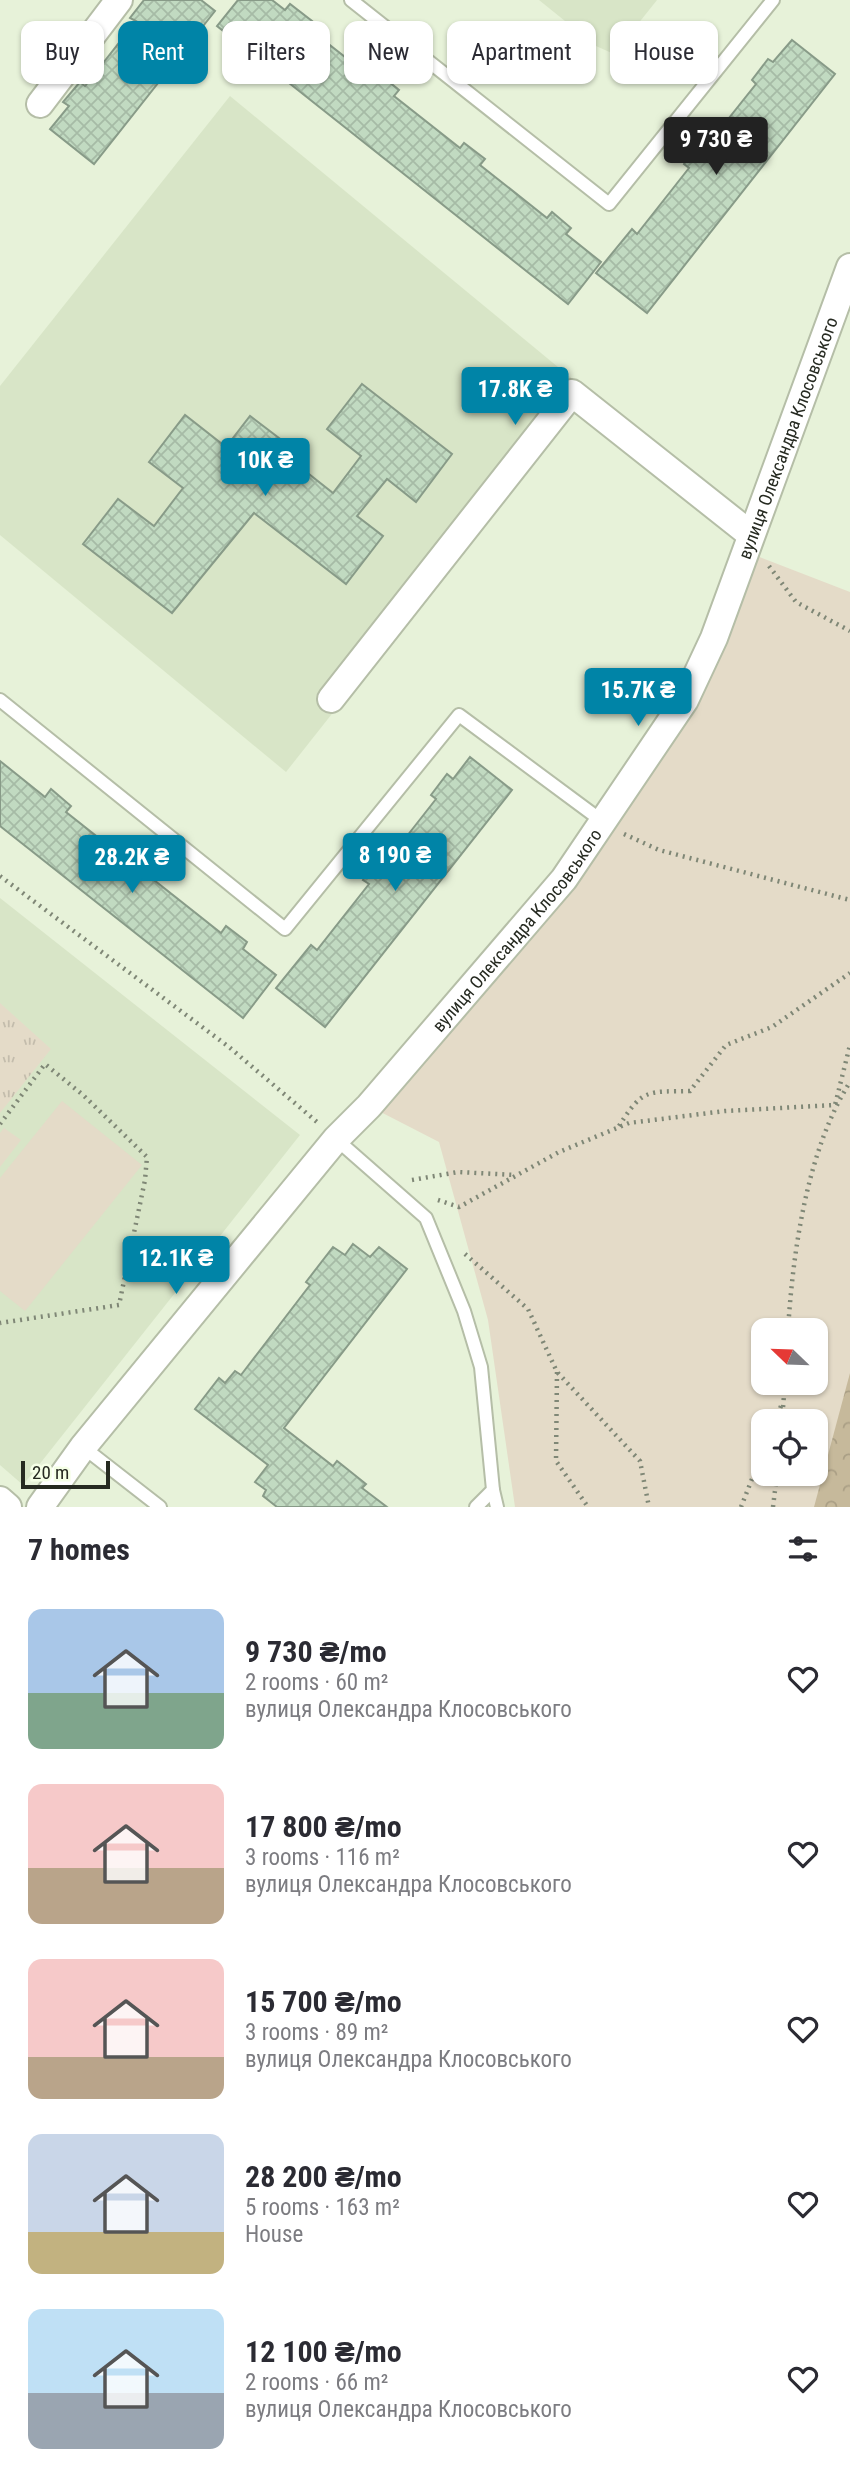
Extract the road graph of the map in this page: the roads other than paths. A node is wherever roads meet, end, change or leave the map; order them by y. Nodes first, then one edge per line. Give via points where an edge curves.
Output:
1 (119, 0) edge
2 (351, 0) edge
3 (773, 0) edge
4 (40, 104) dead end
5 (850, 267) edge
6 (756, 545) junction
7 (331, 699) dead end
8 (0, 700) edge
9 (611, 827) junction
10 (336, 1139) junction
11 (83, 1447) junction
12 (493, 1490) junction
13 (0, 1500) edge
14 (8, 1507) edge
15 (40, 1507) edge
16 (160, 1507) edge
17 (475, 1507) edge
18 (497, 1507) edge

1 - 4 street
2 - 3 lane via 610,204
5 - 6 street, вулиця Олександра Клосовського
6 - 7 street via 572,393
6 - 9 street, вулиця Олександра Клосовського via 685,700
8 - 9 lane via 285,929 459,715
9 - 10 street, вулиця Олександра Клосовського
10 - 11 street, вулиця Олександра Клосовського
10 - 12 lane via 426,1218 481,1367
11 - 15 street, вулиця Олександра Клосовського
11 - 16 lane
12 - 17 lane
12 - 18 lane
13 - 14 street

